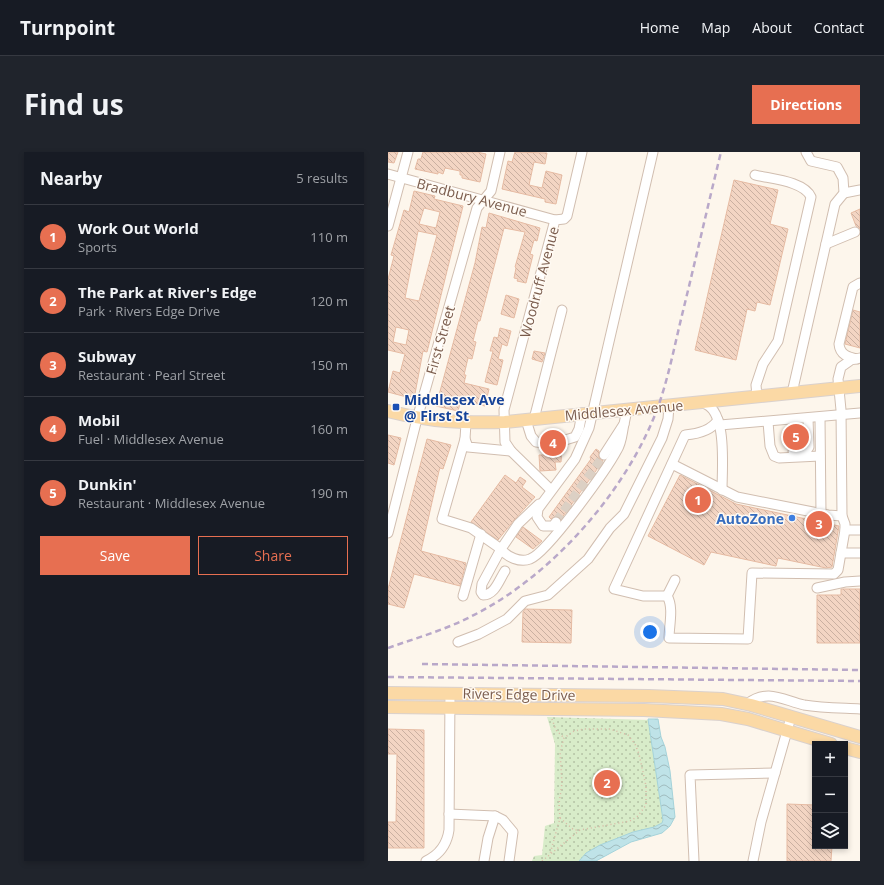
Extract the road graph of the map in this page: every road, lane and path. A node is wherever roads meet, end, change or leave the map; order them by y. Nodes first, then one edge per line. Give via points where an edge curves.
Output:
1 (408, 152) edge
2 (500, 152) edge
3 (582, 152) edge
4 (653, 152) edge
5 (806, 152) edge
6 (388, 174) edge
7 (755, 175) dead end
8 (401, 177) junction
9 (860, 190) edge
10 (844, 193) junction
11 (484, 199) junction
12 (555, 220) junction
13 (388, 226) edge
14 (855, 232) dead end
15 (826, 244) junction
16 (860, 283) edge
17 (562, 310) dead end
18 (858, 358) edge
19 (838, 384) junction
20 (860, 386) edge
21 (792, 393) junction
22 (757, 396) junction
23 (701, 402) junction
24 (669, 406) junction
25 (388, 410) edge
26 (627, 410) junction
27 (587, 413) junction
28 (860, 413) edge
29 (841, 416) junction
30 (418, 418) junction
31 (820, 418) junction
32 (530, 419) junction
33 (808, 419) junction
34 (505, 422) junction
35 (768, 422) junction
36 (466, 423) junction
37 (719, 423) junction
38 (624, 424) junction
39 (465, 439) junction
40 (562, 441) tunnel mouth
41 (544, 443) dead end
42 (770, 446) junction
43 (511, 451) junction
44 (604, 455) tunnel mouth
45 (820, 456) junction
46 (672, 464) junction
47 (551, 490) junction
48 (722, 490) junction
49 (543, 500) junction
50 (821, 514) junction
51 (842, 516) junction
52 (556, 522) dead end
53 (845, 530) junction
54 (860, 530) edge
55 (388, 533) edge
56 (481, 534) junction
57 (501, 549) junction
58 (841, 553) junction
59 (860, 553) edge
60 (514, 558) junction
61 (675, 580) dead end
62 (860, 581) edge
63 (817, 588) dead end
64 (463, 596) dead end
65 (667, 596) junction
66 (458, 642) dead end
67 (388, 693) edge
68 (450, 693) junction
69 (747, 704) junction
70 (388, 708) edge
71 (450, 708) junction
72 (552, 709) junction
73 (860, 709) edge
74 (791, 717) junction
75 (786, 730) junction
76 (860, 737) edge
77 (564, 738) junction
78 (821, 741) edge
79 (848, 749) edge
80 (860, 752) edge
81 (775, 773) junction
82 (449, 814) junction
83 (495, 816) junction
84 (560, 818) junction
85 (580, 830) junction
86 (550, 854) junction
87 (426, 861) edge
88 (484, 861) edge
89 (509, 861) edge
90 (542, 861) edge
91 (694, 861) edge
92 (753, 861) edge

1 - 8 street
2 - 11 street, First Street via 491,191
3 - 12 street, Woodruff Avenue via 567,216
4 - 27 street
5 - 10 street via 811,160 836,167 843,178
6 - 8 street, Bradbury Avenue
7 - 22 street via 801,186 811,197 778,341 763,364 756,385
8 - 11 street, Bradbury Avenue
8 - 13 street
9 - 10 street
10 - 15 street via 835,204
11 - 12 street, Bradbury Avenue
11 - 30 street, First Street via 477,208
12 - 34 street, Woodruff Avenue via 504,410
14 - 15 street
15 - 21 street
16 - 18 street via 852,289 839,344 843,354
17 - 32 street
18 - 19 street via 841,367
19 - 20 main road, Middlesex Avenue
19 - 21 main road, Middlesex Avenue
19 - 29 street
21 - 22 main road, Middlesex Avenue
22 - 23 main road, Middlesex Avenue
23 - 24 main road, Middlesex Avenue
23 - 37 street via 712,406
24 - 26 main road, Middlesex Avenue
24 - 66 street via 662,438 627,508 588,559 548,595 525,601 507,619
25 - 30 main road, Middlesex Avenue
26 - 27 main road, Middlesex Avenue
26 - 38 street
27 - 32 main road, Middlesex Avenue
27 - 40 street via 575,437
27 - 47 street via 589,428 575,459
28 - 29 street
29 - 31 street
29 - 51 street
30 - 36 main road, Middlesex Avenue
30 - 55 street, First Street
31 - 33 street
31 - 45 street
32 - 34 main road, Middlesex Avenue
32 - 41 street via 531,436 536,442
33 - 35 street
33 - 42 street via 808,449 781,452
34 - 36 main road, Middlesex Avenue
34 - 43 street, Woodruff Avenue via 505,442
35 - 37 street
35 - 42 street
36 - 39 street
37 - 46 street via 697,434 685,435
37 - 48 street
38 - 44 street
38 - 60 street via 617,450 567,522 538,555 530,560
39 - 43 street via 470,448
39 - 56 street via 442,519 471,528
42 - 45 street via 774,456 778,458
43 - 47 street
45 - 50 street
46 - 48 street
46 - 65 street via 614,589 642,596
47 - 49 street
48 - 50 street via 746,500
49 - 52 street via 538,509 537,517 540,523 548,527
49 - 57 street via 518,524
50 - 51 street
51 - 53 street
53 - 54 street
53 - 58 street
56 - 57 street
56 - 64 street
57 - 60 street via 505,555
57 - 60 street via 482,584 483,595 493,592
58 - 59 street
58 - 65 street via 838,570 834,574 752,573 748,639 668,638 670,600
61 - 65 street
62 - 63 street
67 - 68 main road, Rivers Edge Drive
68 - 69 main road, Rivers Edge Drive via 649,696 723,699
68 - 71 street
69 - 73 street via 754,698 766,696 782,697 803,704
69 - 74 main road, Rivers Edge Drive
70 - 71 main road, Rivers Edge Drive
71 - 72 main road, Rivers Edge Drive
71 - 82 street
72 - 75 main road, Rivers Edge Drive via 721,714
72 - 77 path via 554,727
74 - 75 street
74 - 76 main road, Rivers Edge Drive
75 - 78 main road, Rivers Edge Drive
75 - 81 street
77 - 84 path via 560,752
77 - 85 path via 574,731 584,729 610,729 628,735 639,754 646,786 646,805 638,816 624,822
79 - 80 main road
81 - 91 street via 690,775
81 - 92 street
82 - 83 street
82 - 87 street via 449,836 441,851
83 - 88 street
83 - 89 street via 504,820 513,832
84 - 85 path via 574,830
84 - 86 path
85 - 86 path
86 - 90 path

